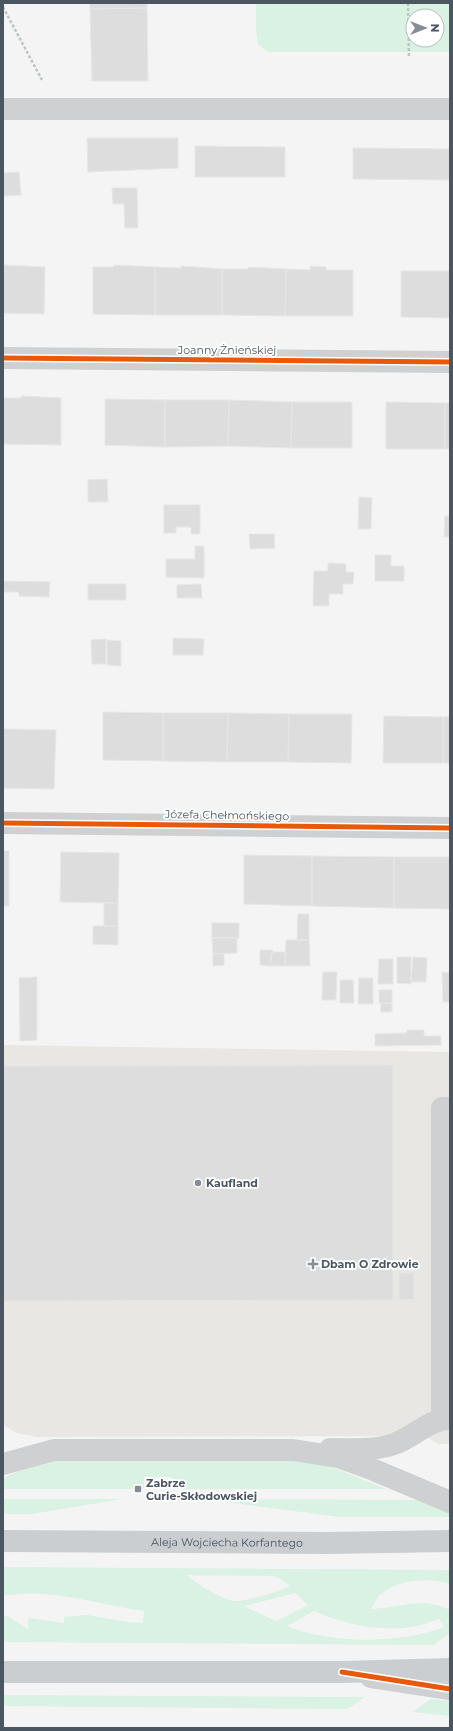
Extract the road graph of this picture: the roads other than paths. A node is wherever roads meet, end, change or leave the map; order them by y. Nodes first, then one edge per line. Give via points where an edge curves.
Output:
1 (3, 109) edge
2 (450, 110) edge
3 (3, 358) edge
4 (450, 362) edge
5 (3, 823) edge
6 (450, 828) edge
7 (450, 1108) edge
8 (446, 1419) edge
9 (293, 1450) junction
10 (3, 1464) edge
11 (450, 1502) edge
12 (3, 1541) edge
13 (450, 1541) edge
14 (450, 1669) edge
15 (3, 1672) edge
16 (342, 1672) junction
17 (450, 1689) edge

1 - 2 street
3 - 4 street, Joanny Żnieńskiej
5 - 6 street, Józefa Chełmońskiego
7 - 8 street via 442,1108
8 - 9 street via 393,1444 371,1448
9 - 10 street via 54,1450
9 - 11 street via 338,1457
12 - 13 main road, Aleja Wojciecha Korfantego
14 - 16 main road
15 - 16 main road
16 - 17 street

